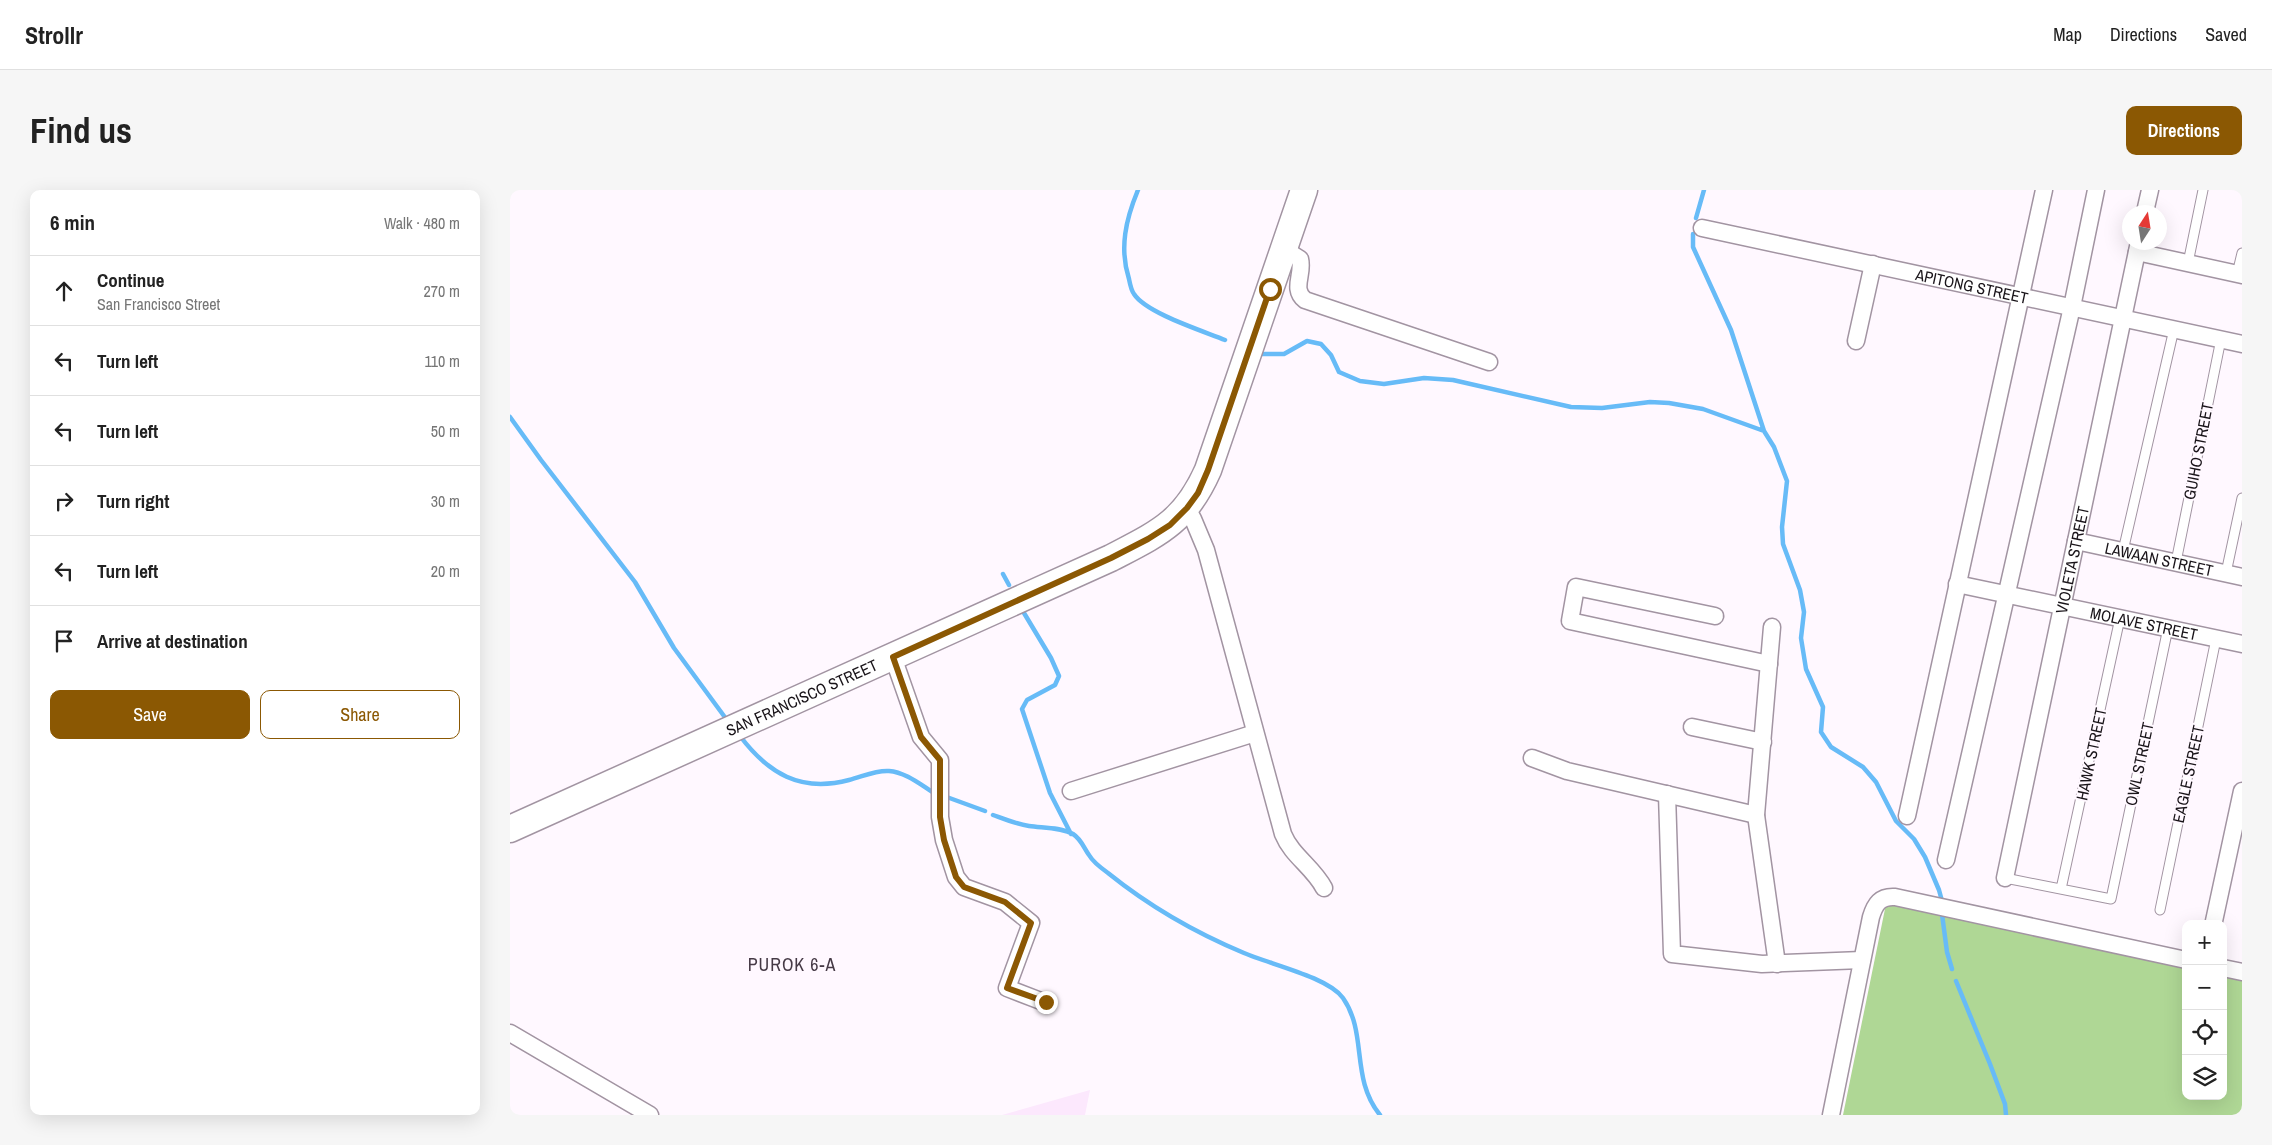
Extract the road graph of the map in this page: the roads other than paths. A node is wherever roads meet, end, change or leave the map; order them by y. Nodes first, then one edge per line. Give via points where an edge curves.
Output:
1 (1304, 190) edge
2 (2044, 190) edge
3 (2096, 190) edge
4 (2150, 190) edge
5 (2204, 190) edge
6 (2147, 205) edge
7 (1702, 228) dead end
8 (1284, 249) junction
9 (2137, 250) edge
10 (2147, 250) edge
11 (2242, 253) edge
12 (2188, 263) junction
13 (1873, 264) junction
14 (2240, 274) edge
15 (2019, 296) junction
16 (2072, 307) junction
17 (2122, 318) junction
18 (2174, 329) junction
19 (2221, 339) junction
20 (1856, 341) dead end
21 (2242, 344) edge
22 (1488, 362) dead end
23 (2242, 498) edge
24 (1187, 508) junction
25 (2076, 540) junction
26 (2123, 551) junction
27 (2176, 562) junction
28 (2234, 575) edge
29 (1957, 584) junction
30 (2006, 594) junction
31 (2062, 606) junction
32 (1715, 616) dead end
33 (2120, 618) junction
34 (1772, 627) dead end
35 (2168, 628) junction
36 (2216, 639) junction
37 (2242, 644) edge
38 (893, 657) junction
39 (1769, 664) junction
40 (1692, 727) dead end
41 (1255, 733) junction
42 (1763, 742) junction
43 (1532, 758) dead end
44 (1071, 791) dead end
45 (2242, 791) edge
46 (1667, 794) junction
47 (1756, 815) junction
48 (1908, 816) dead end
49 (510, 829) edge
50 (1946, 860) dead end
51 (2005, 878) joint
52 (1324, 888) dead end
53 (2061, 889) junction
54 (2160, 910) dead end
55 (2214, 920) edge
56 (2182, 959) edge
57 (1862, 960) junction
58 (1778, 964) junction
59 (2227, 969) edge
60 (2242, 972) edge
61 (1046, 1002) dead end
62 (510, 1033) edge
63 (650, 1115) edge
64 (1830, 1115) edge

1 - 8 main road, SAN FRANCISCO STREET
2 - 15 street
3 - 16 street
4 - 6 street
5 - 12 lane
7 - 13 street, APITONG STREET
8 - 22 street via 1300,259 1298,289 1305,300
8 - 24 main road, SAN FRANCISCO STREET via 1208,470
9 - 17 street, VIOLETA STREET
10 - 12 street
11 - 14 lane
12 - 14 street
13 - 15 street, APITONG STREET
13 - 20 street
15 - 16 street, APITONG STREET
15 - 29 street
16 - 17 street, APITONG STREET
16 - 30 street
17 - 18 street, APITONG STREET
17 - 25 street, VIOLETA STREET
18 - 19 street, APITONG STREET
18 - 26 lane
19 - 21 street, APITONG STREET
19 - 27 lane, GUIHO STREET
23 - 28 lane
24 - 38 main road, SAN FRANCISCO STREET via 1170,525 1111,558
24 - 41 street via 1206,550
25 - 26 street, LAWAAN STREET
25 - 31 street, VIOLETA STREET
26 - 27 street, LAWAAN STREET
27 - 28 street, LAWAAN STREET
29 - 30 street, MOLAVE STREET
29 - 48 street
30 - 31 street, MOLAVE STREET
30 - 50 street
31 - 33 street, MOLAVE STREET
31 - 51 street, VIOLETA STREET
32 - 39 street via 1576,587 1570,622
33 - 35 street, MOLAVE STREET
33 - 53 lane, HAWK STREET
34 - 39 street
35 - 36 street, MOLAVE STREET
35 - 53 lane, OWL STREET via 2111,900
36 - 37 street, MOLAVE STREET
36 - 54 lane, EAGLE STREET
38 - 49 main road, SAN FRANCISCO STREET
38 - 61 street via 921,737 940,760 940,817 952,868 964,887 1005,902 1031,923 1007,988
39 - 42 street
40 - 42 street
41 - 44 street
41 - 52 street via 1288,845 1314,872
42 - 47 street
43 - 46 street via 1567,771
45 - 55 street
46 - 47 street
46 - 58 street via 1672,954
47 - 58 street
51 - 53 lane
56 - 57 street via 1888,897 1875,906
57 - 58 street
57 - 64 street
59 - 60 street
62 - 63 street

